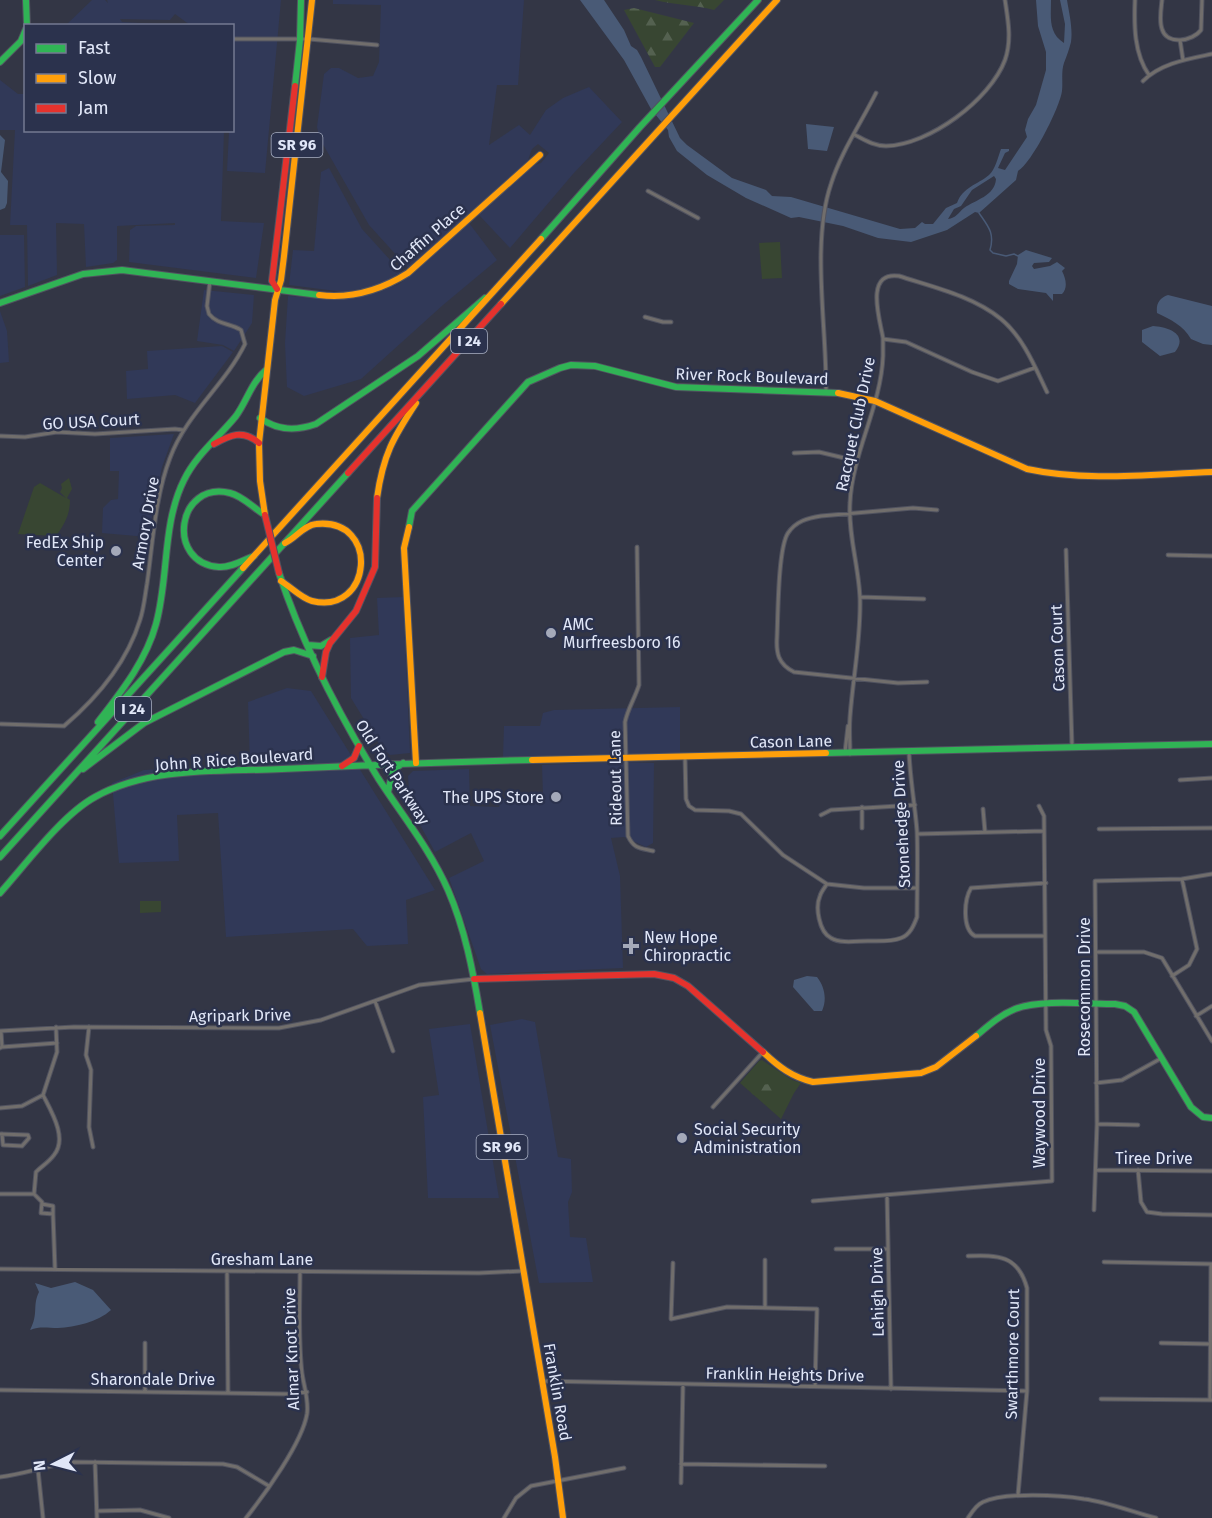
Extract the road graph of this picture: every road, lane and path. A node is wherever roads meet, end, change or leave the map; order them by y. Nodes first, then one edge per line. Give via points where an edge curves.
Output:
1 (26, 0) edge
2 (301, 0) edge
3 (312, 0) edge
4 (758, 0) edge
5 (777, 0) edge
6 (1005, 0) edge
7 (1135, 0) edge
8 (1162, 0) edge
9 (1202, 0) edge
10 (26, 24) edge
11 (24, 33) edge
12 (234, 39) edge
13 (309, 39) junction
14 (300, 40) junction
15 (1180, 40) junction
16 (376, 45) dead end
17 (1212, 54) edge
18 (1183, 60) junction
19 (0, 62) edge
20 (1149, 75) junction
21 (1143, 81) dead end
22 (876, 93) dead end
23 (855, 134) junction
24 (540, 155) dead end
25 (648, 191) dead end
26 (698, 218) dead end
27 (210, 281) junction
28 (504, 281) junction
29 (277, 289) junction
30 (0, 303) edge
31 (645, 316) dead end
32 (671, 322) dead end
33 (883, 339) junction
34 (1034, 368) junction
35 (266, 370) junction
36 (425, 389) junction
37 (826, 391) junction
38 (1047, 392) dead end
39 (875, 401) junction
40 (260, 418) junction
41 (183, 430) junction
42 (0, 436) edge
43 (259, 443) junction
44 (794, 453) dead end
45 (195, 461) junction
46 (857, 461) junction
47 (1212, 472) edge
48 (937, 510) dead end
49 (849, 513) junction
50 (265, 515) junction
51 (284, 543) junction
52 (637, 546) dead end
53 (1066, 550) dead end
54 (255, 555) junction
55 (1168, 555) dead end
56 (1212, 556) edge
57 (282, 581) junction
58 (860, 597) junction
59 (924, 599) dead end
60 (339, 633) junction
61 (308, 645) junction
62 (313, 656) junction
63 (322, 677) junction
64 (855, 679) junction
65 (927, 682) dead end
66 (2, 724) edge
67 (1212, 744) edge
68 (81, 745) junction
69 (359, 746) junction
70 (1072, 746) junction
71 (909, 752) junction
72 (847, 754) junction
73 (685, 757) junction
74 (626, 759) junction
75 (403, 763) junction
76 (416, 763) junction
77 (370, 764) junction
78 (342, 766) junction
79 (72, 778) junction
80 (1212, 778) edge
81 (1180, 780) dead end
82 (388, 792) junction
83 (915, 805) junction
84 (1039, 806) dead end
85 (862, 807) junction
86 (983, 809) dead end
87 (821, 814) dead end
88 (862, 828) dead end
89 (1212, 828) edge
90 (1099, 829) dead end
91 (1045, 831) junction
92 (985, 832) junction
93 (917, 834) junction
94 (0, 836) edge
95 (653, 851) dead end
96 (0, 857) edge
97 (1212, 874) edge
98 (1182, 879) junction
99 (1046, 882) junction
100 (827, 884) junction
101 (917, 888) junction
102 (0, 892) edge
103 (1044, 936) junction
104 (1096, 952) junction
105 (1173, 976) junction
106 (474, 979) junction
107 (375, 1000) junction
108 (1046, 1004) junction
109 (1096, 1004) junction
110 (1212, 1006) edge
111 (1196, 1016) junction
112 (56, 1027) junction
113 (90, 1027) junction
114 (0, 1031) edge
115 (1212, 1041) edge
116 (57, 1043) junction
117 (1, 1047) edge
118 (393, 1051) dead end
119 (762, 1053) junction
120 (1160, 1059) junction
121 (1096, 1083) junction
122 (43, 1095) junction
123 (713, 1107) dead end
124 (0, 1108) edge
125 (1212, 1118) edge
126 (1097, 1124) junction
127 (1138, 1125) dead end
128 (1, 1134) edge
129 (93, 1147) dead end
130 (1096, 1170) junction
131 (1138, 1170) junction
132 (1212, 1171) edge
133 (0, 1194) edge
134 (34, 1194) junction
135 (887, 1195) junction
136 (813, 1200) dead end
137 (41, 1204) junction
138 (1094, 1210) dead end
139 (53, 1214) junction
140 (1212, 1215) edge
141 (888, 1249) junction
142 (836, 1250) dead end
143 (968, 1256) dead end
144 (765, 1260) dead end
145 (1104, 1262) dead end
146 (673, 1263) dead end
147 (1212, 1264) edge
148 (0, 1269) edge
149 (55, 1269) junction
150 (227, 1271) junction
151 (300, 1271) junction
152 (523, 1271) junction
153 (765, 1308) junction
154 (145, 1343) dead end
155 (1161, 1343) dead end
156 (1211, 1344) edge
157 (542, 1381) junction
158 (683, 1384) junction
159 (814, 1386) junction
160 (891, 1389) junction
161 (0, 1390) edge
162 (145, 1391) junction
163 (1027, 1391) junction
164 (228, 1392) junction
165 (307, 1392) junction
166 (1101, 1399) dead end
167 (1211, 1400) edge
168 (95, 1462) junction
169 (681, 1464) junction
170 (825, 1466) dead end
171 (624, 1468) dead end
172 (38, 1470) junction
173 (0, 1477) edge
174 (559, 1481) junction
175 (681, 1483) dead end
176 (269, 1486) junction
177 (1018, 1495) junction
178 (96, 1511) junction
179 (161, 1517) edge
180 (43, 1518) edge
181 (97, 1518) edge
182 (169, 1518) edge
183 (246, 1518) edge
184 (504, 1518) edge
185 (563, 1518) edge
186 (968, 1518) edge
187 (1155, 1518) edge

1 - 10 main road
2 - 14 main road, Old Fort Parkway / SR 96
3 - 13 main road, Old Fort Parkway / SR 96
4 - 28 main road, I 24
5 - 36 main road, I 24
6 - 23 street via 1008,48 1001,69 981,97 942,127 895,145 874,144
7 - 20 street via 1138,48
8 - 15 street via 1162,29 1166,35
9 - 15 street via 1202,30 1194,38
11 - 19 main road
12 - 14 street
13 - 14 street
13 - 16 street
13 - 29 main road, Old Fort Parkway / SR 96
14 - 29 main road, Old Fort Parkway / SR 96 via 272,281
15 - 18 street
17 - 18 street
18 - 20 street
20 - 21 street
22 - 23 street
23 - 37 street via 831,184 823,220
24 - 29 main road, Chaffin Place via 389,286 362,294 331,296
25 - 26 street
27 - 29 main road, Chaffin Place
27 - 30 main road, Chaffin Place via 105,271 83,274
27 - 41 street, Armory Drive via 209,314 220,323 241,330 245,344
28 - 40 main road via 418,356 320,422 291,429 272,426
28 - 54 main road, I 24
29 - 35 main road, Old Fort Parkway / SR 96
31 - 32 street
33 - 34 street via 906,342 998,381
33 - 34 street, Racquet Club Drive via 876,294 884,280 899,276 961,297 1000,318 1017,337
33 - 39 street, Racquet Club Drive
34 - 38 street, Racquet Club Drive
35 - 40 main road, Old Fort Parkway / SR 96
35 - 45 main road via 257,376 239,412
36 - 51 main road, I 24
36 - 60 main road via 393,438 381,471 375,567 357,610
37 - 39 main road, River Rock Boulevard
37 - 76 main road, River Rock Boulevard via 676,387 573,365 528,382 412,511 404,548
39 - 46 street, Racquet Club Drive
39 - 47 main road, River Rock Boulevard via 1045,473 1088,476
40 - 43 main road, Old Fort Parkway / SR 96
41 - 42 street, GO USA Court
41 - 66 street, Armory Drive via 161,489 141,620 121,662 94,697 64,726
43 - 45 main road via 244,433 227,437
43 - 50 main road, Old Fort Parkway / SR 96
44 - 46 street via 819,452
45 - 68 main road via 183,480 174,511 156,624 146,649
46 - 49 street, Racquet Club Drive
48 - 49 street
49 - 58 street, Racquet Club Drive
49 - 64 street via 807,519 788,533 783,550 777,650 783,665 794,672
50 - 54 main road via 233,493 213,492 190,506 183,523 187,547 208,565 229,566
50 - 57 main road, Old Fort Parkway / SR 96, bridge
51 - 57 main road via 309,526 336,525 353,536 363,559 354,587 331,602 312,600
51 - 79 main road, I 24
52 - 74 street, Rideout Lane via 639,685 625,722
53 - 70 street, Cason Court
54 - 68 main road, I 24
55 - 56 street
57 - 61 main road, Old Fort Parkway / SR 96
58 - 59 street
58 - 64 street, Racquet Club Drive
60 - 61 main road via 321,646
60 - 63 main road via 326,652
61 - 62 main road, Old Fort Parkway / SR 96
62 - 63 main road, Old Fort Parkway / SR 96
62 - 79 main road via 291,650 274,657 144,723
63 - 69 main road, Old Fort Parkway / SR 96
64 - 65 street
64 - 72 street, Racquet Club Drive
67 - 70 main road, Cason Lane
68 - 94 main road, I 24
69 - 77 main road, Old Fort Parkway / SR 96
69 - 78 main road via 354,758
70 - 71 main road, Cason Lane
71 - 72 main road, Cason Lane
71 - 83 street, Stonehedge Drive
72 - 73 main road, Cason Lane
73 - 74 main road, Cason Lane
73 - 100 street via 689,806 695,810 741,814 783,855
74 - 76 main road, Cason Lane
74 - 95 street, Rideout Lane via 628,836 632,844
75 - 76 main road, Cason Lane
75 - 77 main road, Cason Lane
75 - 82 main road via 393,770
77 - 78 main road, John R Rice Boulevard
77 - 82 main road, Old Fort Parkway / SR 96
78 - 102 main road, John R Rice Boulevard via 163,775 117,787 73,812
79 - 96 main road, I 24
80 - 81 street
82 - 106 main road, Old Fort Parkway / SR 96 via 423,842 445,883 464,931
83 - 85 street
83 - 93 street, Stonehedge Drive
84 - 91 street, Waywood Drive
85 - 87 street
85 - 88 street
86 - 92 street
89 - 90 street
91 - 92 street
91 - 99 street, Waywood Drive
92 - 93 street
93 - 101 street, Stonehedge Drive
97 - 98 street, Rosecommon Drive
98 - 104 street, Rosecommon Drive via 1095,881
98 - 105 street via 1197,948 1189,965
99 - 103 street, Waywood Drive
99 - 103 street via 971,888 967,894 966,922 975,936
100 - 101 street
100 - 101 street, Stonehedge Drive via 819,897 820,924 832,939 845,941 902,938 917,916
103 - 108 street, Waywood Drive
104 - 105 street via 1144,952 1162,958
104 - 109 street, Rosecommon Drive
105 - 111 street
106 - 107 street, Agripark Drive via 419,985
106 - 119 main road via 669,976 692,989
106 - 152 main road, Old Fort Parkway / SR 96
107 - 113 street, Agripark Drive via 321,1020 279,1029
107 - 118 street
108 - 109 main road
108 - 119 main road via 1017,1008 1001,1016 936,1067 921,1073 813,1082 796,1078
108 - 135 street, Waywood Drive via 1046,1030 1051,1046 1052,1181
109 - 120 main road via 1125,1006 1134,1012
109 - 121 street, Rosecommon Drive
110 - 111 street
111 - 115 street
112 - 113 street, Agripark Drive
112 - 114 street, Agripark Drive
112 - 116 street
113 - 129 street via 86,1055 91,1070 89,1127
114 - 117 street
116 - 117 street
116 - 122 street
119 - 123 street
120 - 121 street via 1122,1080
120 - 125 main road via 1196,1113
121 - 126 street, Rosecommon Drive
122 - 124 street via 22,1106
122 - 134 street via 54,1116 59,1141 55,1155 36,1172
126 - 127 street
126 - 130 street, Rosecommon Drive
128 - 128 street via 28,1135 29,1138 22,1146 3,1145
130 - 131 street, Tiree Drive
130 - 138 street, Rosecommon Drive
131 - 132 street, Tiree Drive
131 - 140 street via 1141,1202 1148,1212
133 - 134 street
134 - 137 street
135 - 136 street, Waywood Drive
135 - 141 street, Lehigh Drive
137 - 139 street via 53,1206
137 - 139 street via 41,1213
139 - 149 street
141 - 142 street
141 - 160 street, Lehigh Drive
143 - 163 street, Swarthmore Court via 1003,1258 1023,1274 1027,1288
144 - 153 street
145 - 147 street
146 - 153 street via 671,1319 727,1307
147 - 156 street
148 - 149 street, Gresham Lane
149 - 150 street, Gresham Lane
150 - 151 street, Gresham Lane
150 - 164 street
151 - 152 street, Gresham Lane
151 - 165 street, Almar Knot Drive via 302,1363
152 - 157 main road, Franklin Road / SR 96
153 - 159 street via 817,1309
154 - 162 street
155 - 156 street
156 - 167 street
157 - 158 street, Franklin Heights Drive
157 - 174 main road, Franklin Road / SR 96
158 - 159 street, Franklin Heights Drive
158 - 169 street
159 - 160 street, Franklin Heights Drive
160 - 163 street, Franklin Heights Drive
161 - 162 street, Sharondale Drive
162 - 164 street, Sharondale Drive
163 - 177 street, Swarthmore Court
164 - 165 street, Sharondale Drive
165 - 176 street, Almar Knot Drive via 307,1415 301,1432
166 - 167 street
168 - 172 street via 62,1463
168 - 176 street via 224,1464 237,1467
168 - 178 street
169 - 170 street
169 - 175 street
171 - 174 street
172 - 173 street
172 - 180 street
174 - 184 street via 531,1486 516,1497
174 - 185 main road, Franklin Road / SR 96
176 - 183 street, Almar Knot Drive
177 - 186 street via 984,1502
177 - 187 street via 1084,1498
178 - 179 street via 140,1510
178 - 181 street
179 - 182 street

